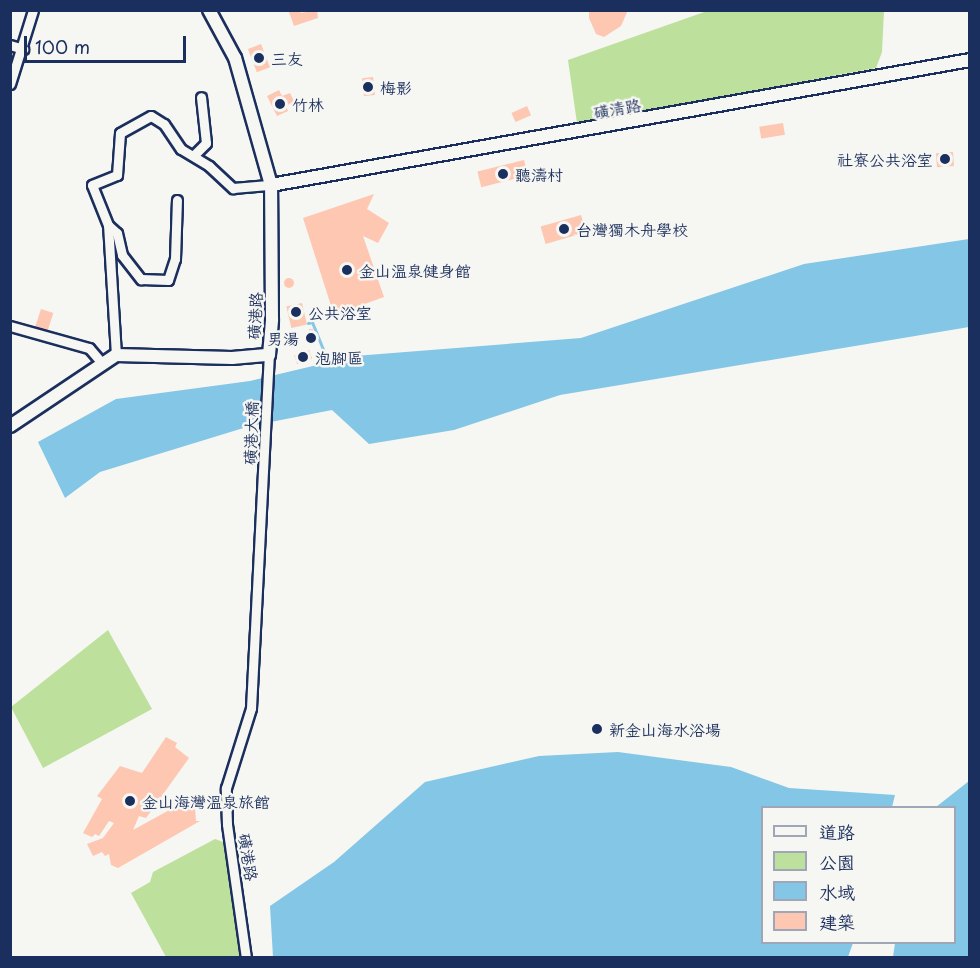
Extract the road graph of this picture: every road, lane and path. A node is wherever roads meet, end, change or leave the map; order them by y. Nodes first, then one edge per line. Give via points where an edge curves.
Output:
1 (33, 10) edge
2 (209, 10) edge
3 (10, 45) edge
4 (23, 49) junction
5 (969, 60) edge
6 (10, 84) edge
7 (201, 98) dead end
8 (194, 155) junction
9 (271, 185) junction
10 (177, 200) dead end
11 (108, 225) junction
12 (10, 326) edge
13 (116, 355) junction
14 (268, 355) junction
15 (102, 363) junction
16 (10, 426) edge
17 (262, 513) joint
18 (246, 957) edge

1 - 4 street
2 - 9 street, 磺港路 via 235,58
3 - 4 street
4 - 6 street
5 - 9 street, 磺清路
7 - 8 street via 206,142
8 - 9 street via 233,188
8 - 11 street via 181,149 164,124 151,116 120,133 117,175 92,185
9 - 14 street, 磺港路
10 - 11 street via 175,259 168,280 141,279 122,255 117,233
11 - 13 street
12 - 15 street via 90,348
13 - 14 street, 磺港路
13 - 15 street
14 - 17 street, 磺港大橋
15 - 16 street
17 - 18 street, 磺港路 via 251,708 226,788 227,825

